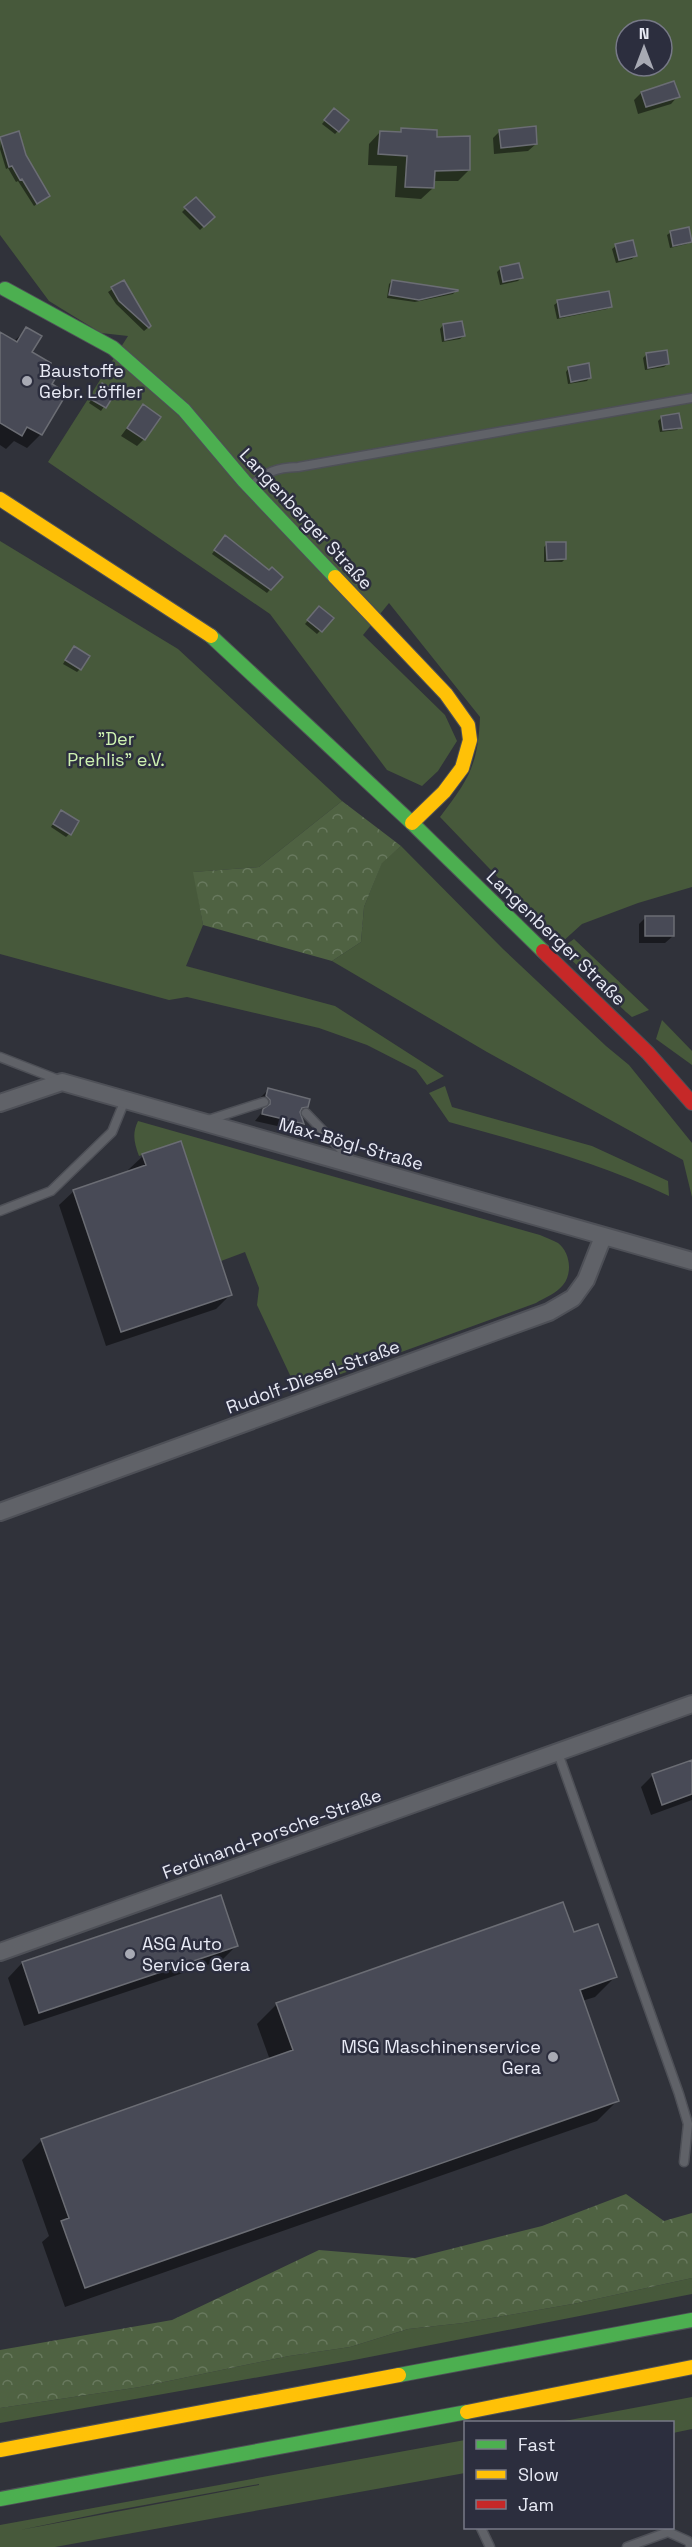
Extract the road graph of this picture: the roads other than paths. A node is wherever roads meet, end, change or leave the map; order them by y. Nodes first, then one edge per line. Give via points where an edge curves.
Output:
1 (3, 288) edge
2 (692, 398) edge
3 (250, 488) junction
4 (0, 499) edge
5 (412, 823) junction
6 (648, 1053) junction
7 (0, 1057) edge
8 (686, 1074) dead end
9 (62, 1082) junction
10 (125, 1100) junction
11 (264, 1102) dead end
12 (0, 1103) edge
13 (692, 1103) edge
14 (306, 1113) dead end
15 (205, 1121) junction
16 (356, 1166) junction
17 (0, 1211) edge
18 (603, 1237) junction
19 (692, 1261) edge
20 (0, 1512) edge
21 (692, 1704) edge
22 (558, 1753) junction
23 (0, 1952) edge
24 (684, 2162) dead end
25 (692, 2320) edge
26 (692, 2367) edge
27 (0, 2450) edge
28 (0, 2499) edge
29 (481, 2529) edge
30 (490, 2547) edge
31 (627, 2547) edge
32 (691, 2547) edge

1 - 3 main road, Langenberger Straße via 113,348 184,410
2 - 3 lane via 281,468 266,473
3 - 5 main road, Langenberger Straße via 446,694 468,724 468,757 451,785
4 - 5 main road, Langenberger Straße via 218,641
5 - 6 main road, Langenberger Straße
6 - 8 main road, Langenberger Straße
6 - 13 main road, Langenberger Straße
7 - 9 lane
9 - 10 street, Max-Bögl-Straße
9 - 12 street
10 - 15 street, Max-Bögl-Straße
10 - 17 lane via 112,1132 51,1191
11 - 15 lane
14 - 16 lane
15 - 16 street, Max-Bögl-Straße
16 - 18 street, Max-Bögl-Straße
18 - 19 street, Max-Bögl-Straße
18 - 20 street, Rudolf-Diesel-Straße via 586,1280 573,1298 549,1312
21 - 22 street, Ferdinand-Porsche-Straße
22 - 23 street, Ferdinand-Porsche-Straße
22 - 24 lane via 682,2104 688,2124
25 - 27 main road
26 - 28 main road via 389,2428
29 - 30 lane
31 - 32 lane via 668,2532 688,2541

